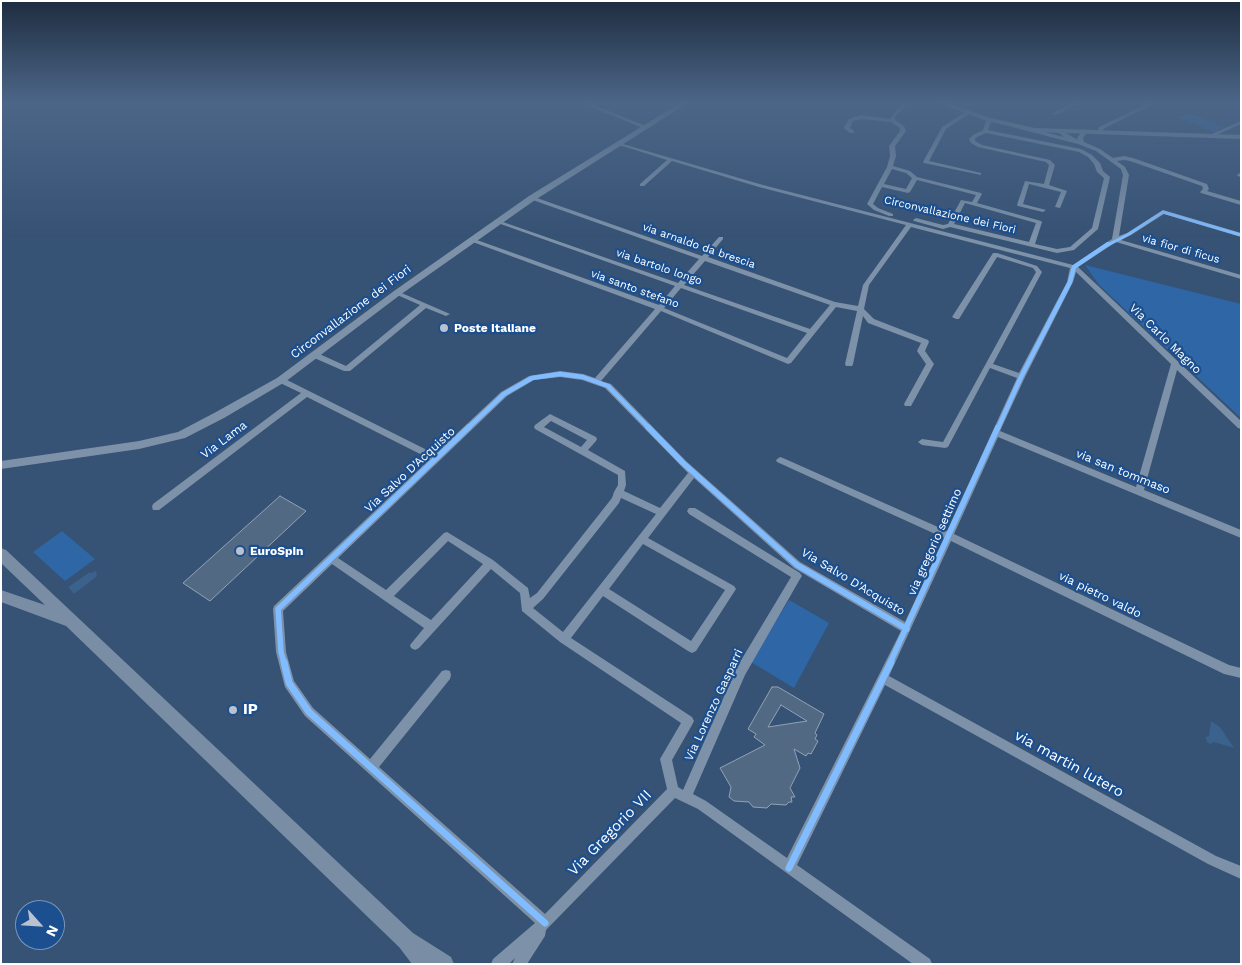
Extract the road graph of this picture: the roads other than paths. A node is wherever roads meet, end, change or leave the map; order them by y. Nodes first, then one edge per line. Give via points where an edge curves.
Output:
1 (610, 148) edge
2 (635, 148) edge
3 (892, 148) edge
4 (933, 148) edge
5 (989, 148) edge
6 (1067, 148) edge
7 (1091, 148) edge
8 (671, 159) junction
9 (1114, 160) junction
10 (890, 167) junction
11 (979, 174) dead end
12 (915, 178) junction
13 (642, 185) dead end
14 (880, 185) junction
15 (1046, 186) junction
16 (532, 198) junction
17 (1241, 203) edge
18 (974, 204) junction
19 (1058, 207) dead end
20 (1043, 210) dead end
21 (892, 218) junction
22 (498, 222) junction
23 (909, 225) junction
24 (950, 225) junction
25 (1241, 235) edge
26 (721, 238) dead end
27 (472, 240) junction
28 (1115, 240) junction
29 (1018, 242) junction
30 (1031, 245) junction
31 (996, 250) junction
32 (1016, 251) junction
33 (702, 258) junction
34 (1074, 268) junction
35 (1241, 277) edge
36 (679, 284) junction
37 (397, 293) junction
38 (834, 304) junction
39 (425, 305) junction
40 (659, 308) junction
41 (860, 309) junction
42 (446, 314) dead end
43 (956, 317) dead end
44 (812, 332) junction
45 (315, 355) junction
46 (849, 364) dead end
47 (1176, 364) junction
48 (989, 365) junction
49 (1021, 378) junction
50 (281, 380) junction
51 (596, 382) junction
52 (307, 394) junction
53 (908, 404) dead end
54 (1241, 426) edge
55 (996, 433) junction
56 (922, 442) dead end
57 (582, 451) junction
58 (436, 459) junction
59 (780, 460) dead end
60 (1, 465) edge
61 (693, 473) junction
62 (618, 492) junction
63 (1138, 492) junction
64 (156, 508) dead end
65 (692, 511) dead end
66 (662, 513) junction
67 (1241, 534) edge
68 (949, 536) junction
69 (642, 539) junction
70 (1, 554) edge
71 (331, 558) junction
72 (490, 563) junction
73 (602, 590) junction
74 (1, 596) edge
75 (386, 596) junction
76 (526, 608) junction
77 (71, 621) junction
78 (432, 627) junction
79 (907, 629) junction
80 (564, 639) junction
81 (415, 645) dead end
82 (1241, 673) edge
83 (446, 675) dead end
84 (883, 678) junction
85 (371, 767) junction
86 (673, 791) junction
87 (686, 798) junction
88 (789, 868) junction
89 (1241, 873) edge
90 (546, 923) junction
91 (406, 940) junction
92 (424, 964) edge
93 (444, 964) edge
94 (498, 964) edge
95 (519, 964) edge
96 (925, 964) edge

1 - 16 street, Circonvallazione dei Fiori
2 - 8 street
3 - 10 street, Circonvallazione dei Fiori via 894,156
4 - 11 street via 926,162
5 - 15 street via 1048,161 1052,165
6 - 30 street, Circonvallazione dei Fiori via 1090,156 1106,177 1096,229 1067,251
7 - 9 street
8 - 13 street
8 - 21 street
9 - 17 street via 1127,158 1202,184 1207,187 1202,192
9 - 28 street via 1126,175
10 - 12 street via 908,172
10 - 14 street, Circonvallazione dei Fiori
12 - 14 street via 908,191
12 - 18 street via 978,194
14 - 21 street, Circonvallazione dei Fiori via 870,204
15 - 19 street via 1064,191
15 - 20 street via 1027,182 1020,205
16 - 22 street, Circonvallazione dei Fiori
16 - 33 street, via arnaldo da brescia
18 - 24 street via 963,201
18 - 30 street via 1039,222
21 - 23 street
21 - 24 street, Circonvallazione dei Fiori via 943,227
22 - 27 street, Circonvallazione dei Fiori
22 - 36 street, via bartolo longo
23 - 31 street
23 - 41 street via 866,285
24 - 29 street, Circonvallazione dei Fiori
25 - 28 street via 1163,212
26 - 33 street
27 - 37 street, Circonvallazione dei Fiori
27 - 40 street, via santo stefano
28 - 34 street
28 - 35 street, via fior di ficus
29 - 30 street, Circonvallazione dei Fiori
29 - 32 street
31 - 32 street
31 - 43 street
31 - 48 street via 1035,267 1039,272
32 - 34 street
33 - 36 street
33 - 38 street, via arnaldo da brescia
34 - 47 street, Via Carlo Magno
34 - 49 street, via gregorio settimo
36 - 40 street
36 - 44 street, via bartolo longo
37 - 39 street
37 - 45 street, Circonvallazione dei Fiori
38 - 41 street, via arnaldo da brescia
38 - 44 street
39 - 42 street
39 - 45 street via 347,369
40 - 44 street, via santo stefano via 788,361
40 - 51 street
41 - 46 street
41 - 53 street via 871,322 925,342 921,351 930,364
45 - 50 street, Circonvallazione dei Fiori
47 - 54 street, Via Carlo Magno
47 - 63 street
48 - 49 street
48 - 56 street via 945,445
49 - 55 street, via gregorio settimo
50 - 52 street, Via Salvo D'Acquisto
50 - 60 street, Circonvallazione dei Fiori via 180,435 139,445
51 - 58 street, Via Salvo D'Acquisto via 560,374 532,378 504,394
51 - 61 street, Via Salvo D'Acquisto via 608,386
52 - 58 street, Via Salvo D'Acquisto
52 - 64 street, Via Lama
55 - 63 street, via san tommaso
55 - 68 street, via gregorio settimo
57 - 57 street via 565,442 538,427 550,417 593,439
57 - 62 street via 622,473
58 - 71 street, Via Salvo D'Acquisto
59 - 68 street, via pietro valdo
61 - 66 street
61 - 79 street, Via Salvo D'Acquisto via 797,565
62 - 66 street
62 - 76 street via 616,500 540,596
63 - 67 street, via san tommaso
65 - 87 street, Via Lorenzo Gasparri via 797,576 742,671
66 - 69 street
68 - 79 street, via gregorio settimo
68 - 82 street, via pietro valdo via 1228,670
69 - 73 street
69 - 73 street via 731,589 692,648
70 - 77 main road
71 - 75 street
71 - 85 street, Via Salvo D'Acquisto via 278,609 281,652 289,683 309,712
72 - 75 street via 447,536
72 - 76 street via 525,591
72 - 78 street
73 - 80 street
74 - 77 main road
75 - 78 street
76 - 80 street, Via Lorenzo Gasparri
77 - 91 main road
78 - 81 street
79 - 84 street, via gregorio settimo
80 - 86 street, Via Lorenzo Gasparri via 688,721 666,759
83 - 85 street
84 - 88 street, via gregorio settimo
84 - 89 street, via martin lutero via 1203,856
85 - 90 street, Via Salvo D'Acquisto
86 - 87 street
86 - 90 street, Via Gregorio VII
87 - 88 street via 702,805
88 - 96 street
90 - 94 street, Via Gregorio VII
90 - 95 street, Via Gregorio VII
91 - 92 main road
91 - 93 main road

